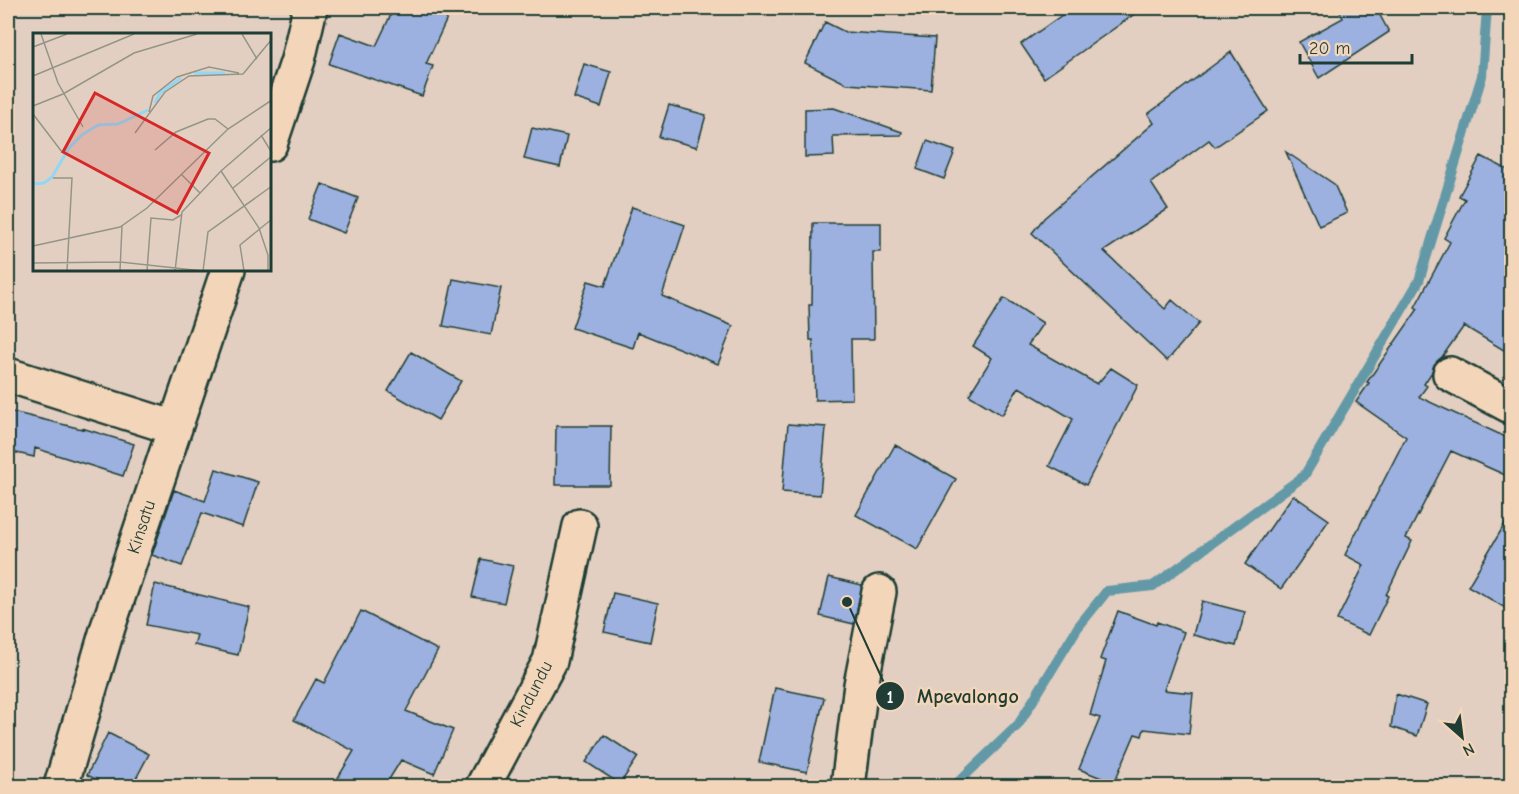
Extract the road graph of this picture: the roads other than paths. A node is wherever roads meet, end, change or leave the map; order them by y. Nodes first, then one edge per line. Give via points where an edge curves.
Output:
1 (310, 8) edge
2 (272, 138) edge
3 (227, 272) edge
4 (1450, 374) dead end
5 (8, 375) edge
6 (1512, 407) edge
7 (175, 428) junction
8 (580, 526) dead end
9 (879, 592) dead end
10 (61, 786) edge
11 (483, 786) edge
12 (848, 786) edge

1 - 2 street via 298,60
3 - 7 street, Kinsatu
4 - 6 street
5 - 7 street
7 - 10 street, Kinsatu via 108,627
8 - 11 street, Kindundu via 550,661
9 - 12 street via 861,685

